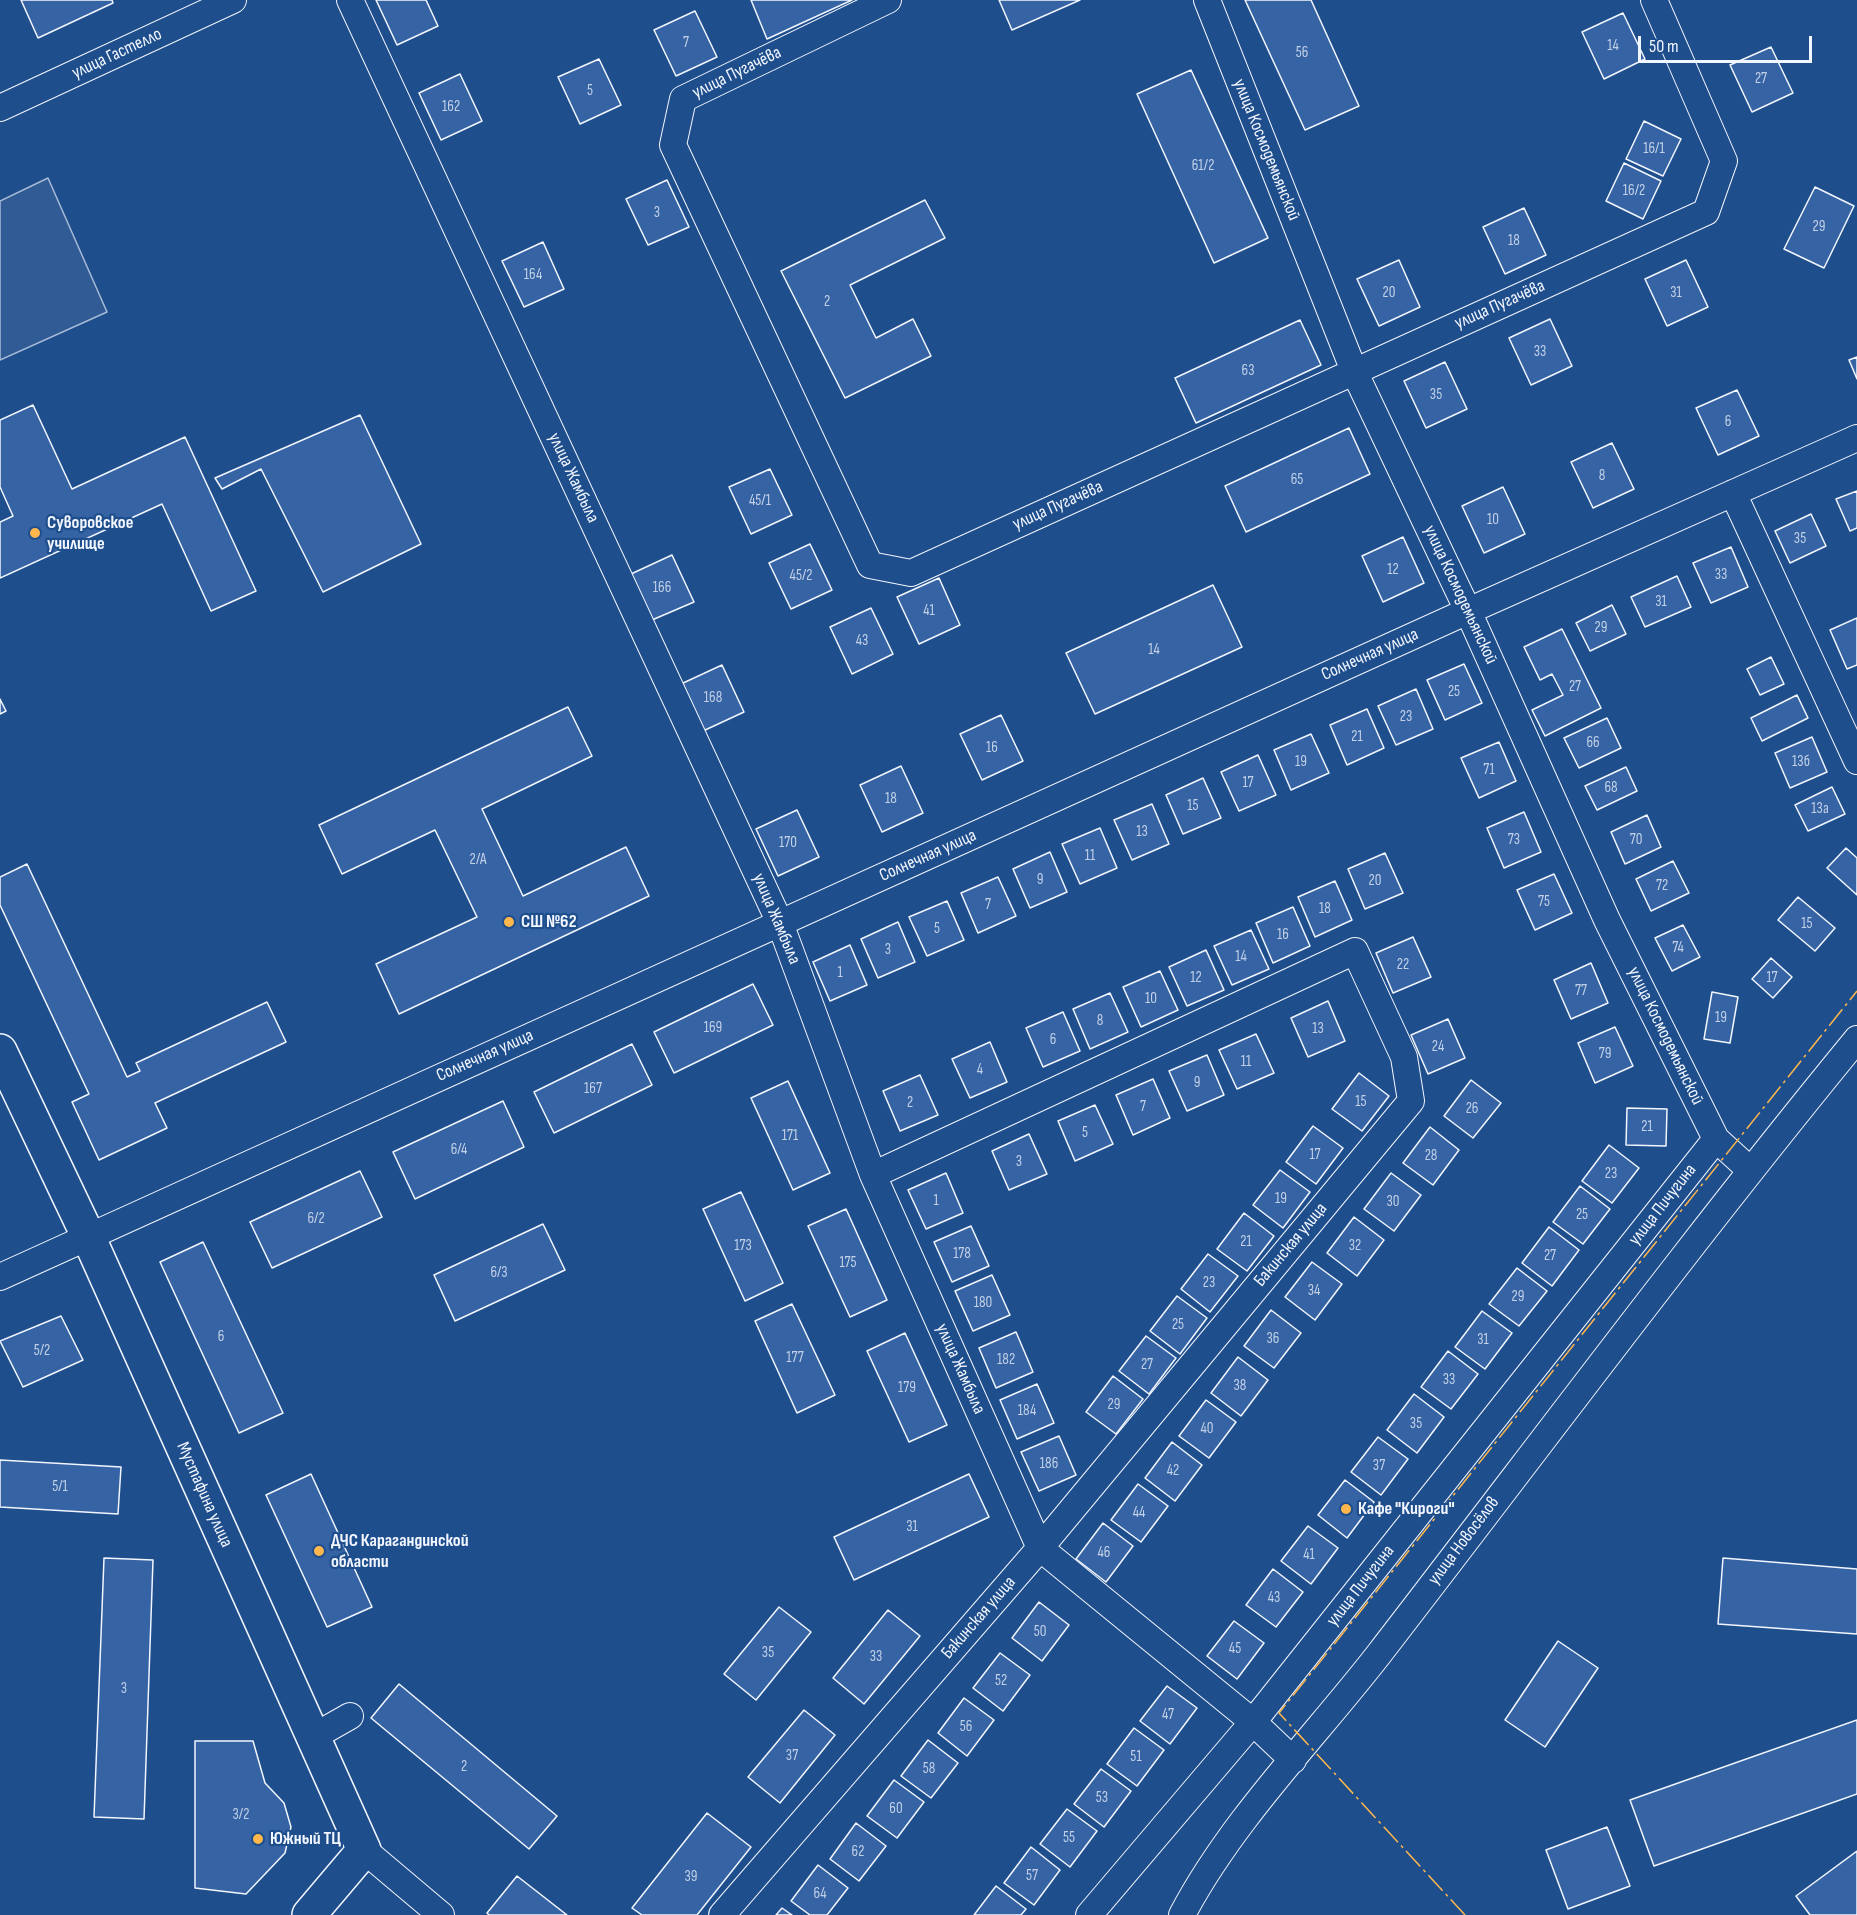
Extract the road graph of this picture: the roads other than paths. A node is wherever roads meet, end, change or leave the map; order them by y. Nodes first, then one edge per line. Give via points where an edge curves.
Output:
1 (233, 0) edge
2 (350, 0) edge
3 (888, 0) edge
4 (1207, 0) edge
5 (1654, 0) edge
6 (0, 108) edge
7 (1354, 371) junction
8 (1857, 438) edge
9 (1733, 493) junction
10 (1468, 611) junction
11 (1857, 761) edge
12 (780, 923) junction
13 (1857, 1039) edge
14 (0, 1051) edge
15 (1716, 1139) junction
16 (1749, 1170) junction
17 (873, 1175) junction
18 (88, 1236) junction
19 (0, 1276) edge
20 (1040, 1548) junction
21 (350, 1716) dead end
22 (1253, 1722) junction
23 (313, 1737) junction
24 (1293, 1760) junction
25 (364, 1850) junction
26 (309, 1915) edge
27 (441, 1915) edge
28 (722, 1915) edge
29 (1089, 1915) edge
30 (1182, 1915) edge

1 - 6 street, улица Гастелло
2 - 12 street, улица Жамбыла
3 - 7 street, улица Пугачёва via 683,99 673,145 870,565 911,573
4 - 7 street, улица Космодемьянской
5 - 7 street, улица Пугачёва via 1724,161 1706,212
7 - 10 street, улица Космодемьянской
8 - 9 street, Солнечная улица
9 - 10 street, Солнечная улица
9 - 11 street
10 - 12 street, Солнечная улица
10 - 15 street, улица Космодемьянской via 1607,920
12 - 17 street, улица Жамбыла
12 - 18 street, Солнечная улица
13 - 16 street
14 - 18 main road, Мустафина улица
15 - 16 street, улица Космодемьянской
15 - 22 street, улица Пичугина
16 - 24 street, улица Новосёлов via 1378,1655
17 - 20 street, улица Жамбыла
17 - 20 street, Бакинская улица via 1355,951 1404,1058 1411,1101
18 - 19 street, Солнечная улица
18 - 23 main road, Мустафина улица
20 - 22 street, улица Жамбыла
20 - 28 street, Бакинская улица
21 - 23 street
22 - 24 street, улица Жамбыла
22 - 29 street, улица Пичугина
23 - 25 main road, Мустафина улица
24 - 30 street, улица Новосёлов via 1204,1873
25 - 26 main road
25 - 27 street, Мустафина улица

